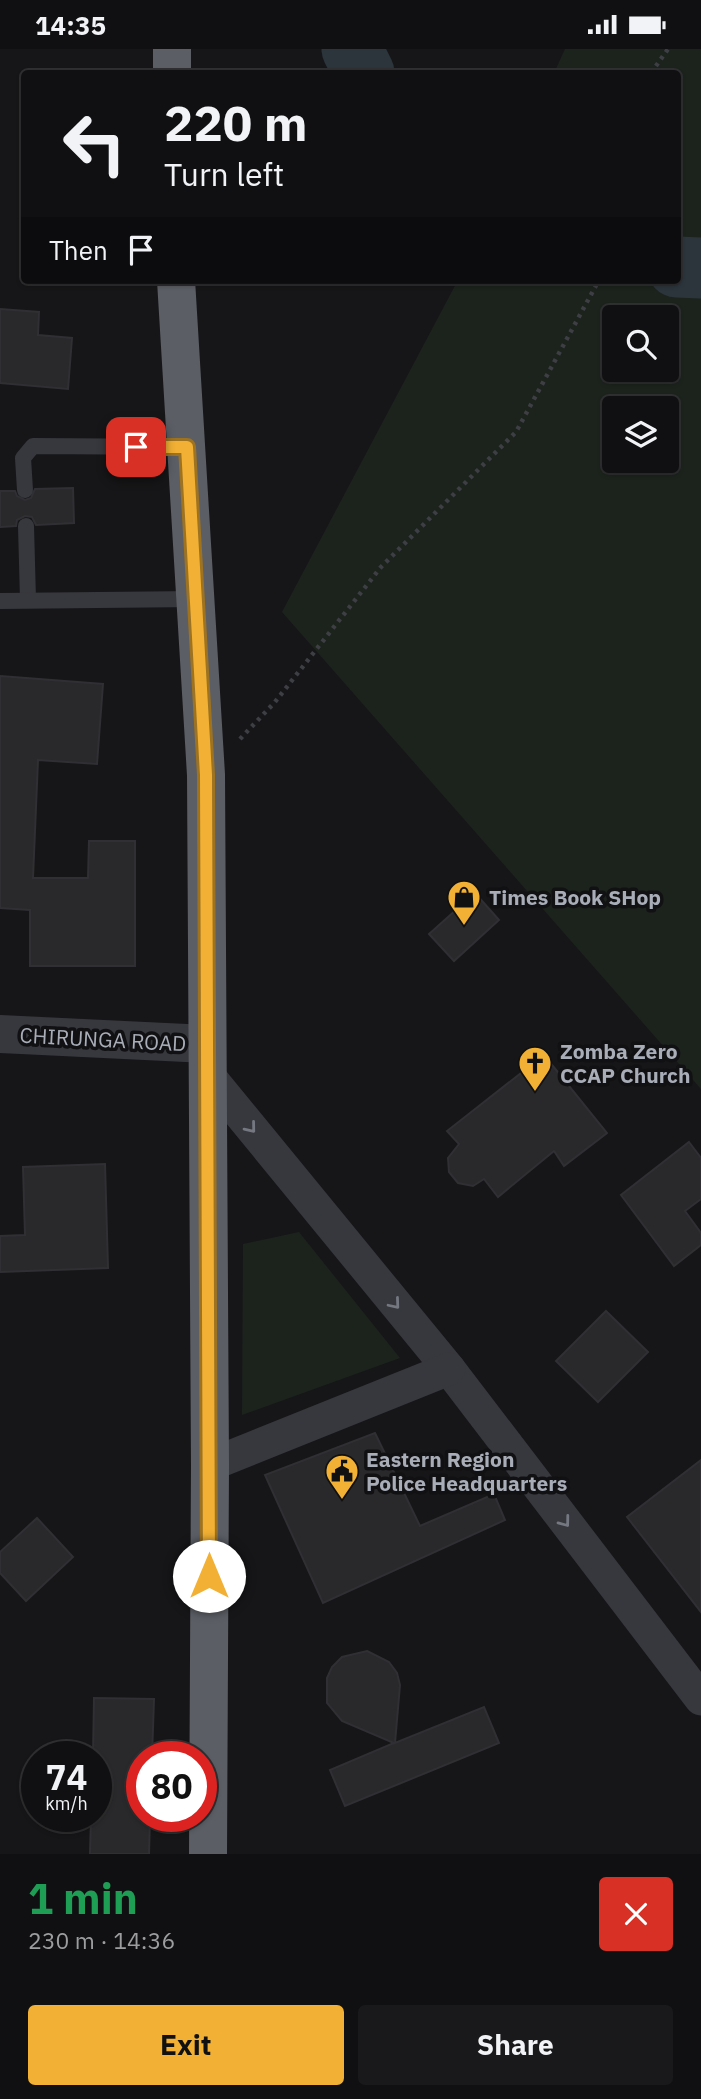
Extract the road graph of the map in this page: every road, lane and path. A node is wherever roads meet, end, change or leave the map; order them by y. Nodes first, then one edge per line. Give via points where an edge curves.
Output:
1 (172, 49) edge
2 (668, 49) edge
3 (172, 70) edge
4 (653, 70) edge
5 (176, 284) edge
6 (597, 284) edge
7 (187, 447) junction
8 (26, 490) dead end
9 (26, 526) dead end
10 (197, 599) junction
11 (27, 600) junction
12 (0, 601) edge
13 (206, 775) junction
14 (0, 1034) edge
15 (208, 1060) junction
16 (449, 1369) junction
17 (210, 1465) junction
18 (701, 1699) edge
19 (208, 1854) edge

1 - 3 highway
2 - 4 path
5 - 7 highway
6 - 13 path via 516,432 381,567 275,702
7 - 8 lane via 33,446 23,458
7 - 10 highway
9 - 11 lane
10 - 11 lane
10 - 13 highway
11 - 12 lane
13 - 15 highway
14 - 15 street, CHIRUNGA ROAD
15 -> 16 street
15 - 17 highway
16 - 17 street
16 -> 18 street
17 - 19 highway

